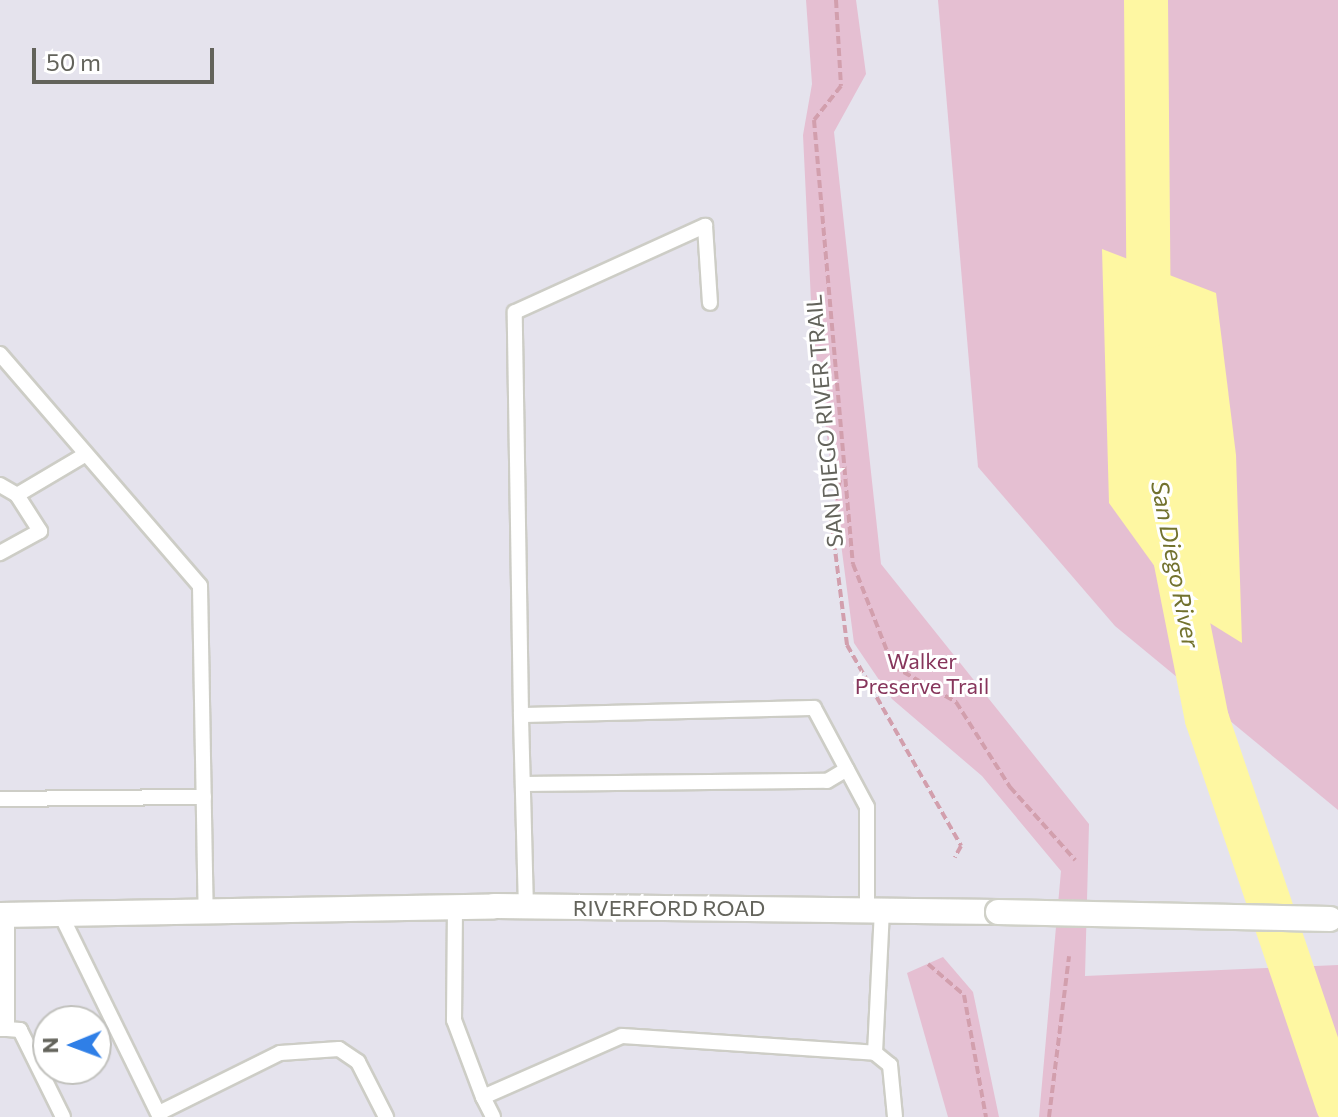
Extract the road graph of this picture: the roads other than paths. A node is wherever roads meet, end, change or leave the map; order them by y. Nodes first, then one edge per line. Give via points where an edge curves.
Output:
1 (710, 303) dead end
2 (0, 354) edge
3 (86, 454) junction
4 (0, 485) edge
5 (17, 495) junction
6 (0, 553) edge
7 (521, 715) junction
8 (847, 769) junction
9 (523, 784) junction
10 (204, 797) junction
11 (0, 799) edge
12 (455, 907) junction
13 (526, 908) junction
14 (874, 910) junction
15 (206, 914) junction
16 (3, 915) edge
17 (61, 915) junction
18 (1338, 919) edge
19 (4, 1029) edge
20 (875, 1053) junction
21 (483, 1097) junction
22 (160, 1115) edge
23 (63, 1117) edge
24 (386, 1117) edge
25 (493, 1117) edge
26 (895, 1117) edge

1 - 7 lane via 705,226 515,312
2 - 3 lane
3 - 5 lane
3 - 10 lane via 200,586
4 - 5 lane
5 - 6 lane via 40,531
7 - 8 lane via 814,708
7 - 9 lane
8 - 9 lane via 827,781
8 - 14 lane via 867,807
9 - 13 lane
10 - 11 lane
10 - 15 lane
12 - 13 main road, RIVERFORD ROAD
12 - 15 main road, RIVERFORD ROAD
12 - 21 lane via 454,1020
13 - 14 main road, RIVERFORD ROAD
14 - 18 main road, RIVERFORD ROAD, bridge
14 - 20 lane
15 - 17 main road, RIVERFORD ROAD
16 - 17 main road, RIVERFORD ROAD
16 - 19 lane
17 - 22 lane
19 - 23 lane via 20,1030
20 - 21 lane via 622,1036
20 - 26 lane via 890,1065
21 - 25 lane
22 - 24 lane via 280,1053 339,1049 358,1062

